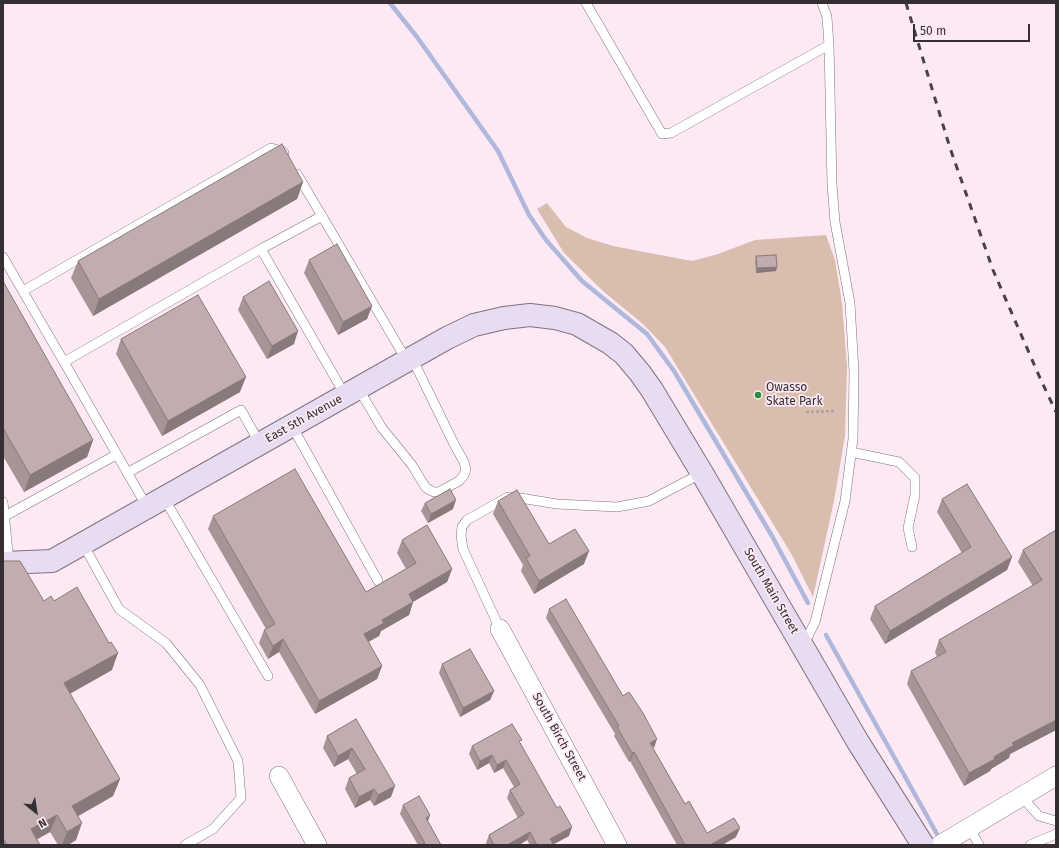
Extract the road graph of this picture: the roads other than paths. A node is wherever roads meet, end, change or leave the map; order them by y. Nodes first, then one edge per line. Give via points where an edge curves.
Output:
1 (586, 3) edge
2 (822, 3) edge
3 (829, 45) junction
4 (322, 216) junction
5 (261, 249) junction
6 (3, 257) edge
7 (23, 291) junction
8 (610, 343) joint
9 (410, 359) junction
10 (64, 362) junction
11 (352, 392) junction
12 (292, 426) junction
13 (260, 444) junction
14 (851, 452) junction
15 (116, 454) junction
16 (127, 473) junction
17 (702, 473) junction
18 (3, 502) edge
19 (156, 503) junction
20 (5, 516) junction
21 (83, 544) junction
22 (912, 547) dead end
23 (6, 563) edge
24 (378, 581) dead end
25 (500, 629) joint
26 (803, 647) junction
27 (268, 676) dead end
28 (279, 776) dead end
29 (1056, 776) edge
30 (1021, 796) junction
31 (1056, 821) edge
32 (969, 827) junction
33 (1056, 834) edge
34 (191, 843) edge
35 (317, 845) edge
36 (617, 845) edge
37 (923, 845) edge
38 (940, 845) edge
39 (979, 845) edge
40 (1030, 845) edge

1 - 3 lane via 662,134 671,133
2 - 3 lane via 827,17
3 - 14 lane via 832,185 835,222 850,303 854,364
4 - 5 lane
4 - 7 lane via 282,151 271,148
4 - 9 lane
5 - 10 lane
5 - 11 lane
6 - 7 lane
7 - 10 lane
8 - 9 street, East 5th Avenue via 577,324 530,315 474,325
8 - 17 street, South Main Street via 624,354 640,373
9 - 11 street, East 5th Avenue
9 - 11 lane via 464,462 466,469 459,481 439,492 426,488 412,465
10 - 15 lane
11 - 12 street, East 5th Avenue
12 - 13 street, East 5th Avenue
12 - 24 lane
13 - 16 lane via 241,410
13 - 19 street, East 5th Avenue
14 - 22 lane via 899,462 915,478 915,495 908,528
14 - 26 lane via 844,501 817,615
15 - 16 lane
15 - 20 lane
16 - 19 lane
17 - 25 lane via 649,501 617,507 557,504 508,497 467,520 462,527 463,549
17 - 26 street, South Main Street
18 - 20 lane
19 - 21 street, East 5th Avenue
19 - 27 lane
20 - 23 lane
21 - 23 street, East 5th Avenue via 52,561
21 - 34 lane via 119,610 166,643 200,685 238,761 241,798 213,829
25 - 36 street, South Birch Street
26 - 37 street, South Main Street via 858,742
28 - 35 street
29 - 30 street
30 - 31 lane via 1039,816
30 - 32 street
32 - 38 street
32 - 39 lane
33 - 40 lane

